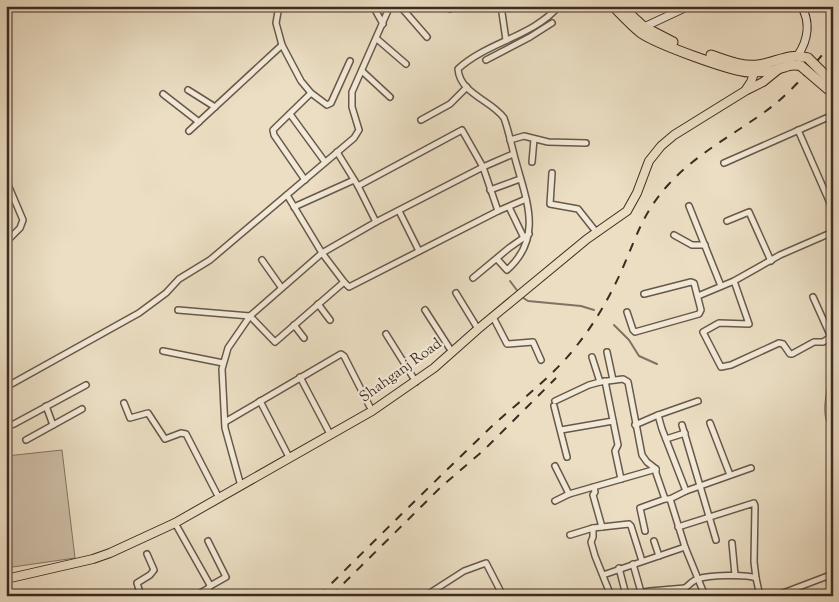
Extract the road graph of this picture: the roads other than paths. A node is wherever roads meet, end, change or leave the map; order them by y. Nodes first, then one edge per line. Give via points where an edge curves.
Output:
1 (279, 6) edge
2 (373, 6) edge
3 (390, 6) edge
4 (400, 6) edge
5 (501, 6) edge
6 (613, 6) edge
7 (621, 6) edge
8 (689, 6) edge
9 (801, 6) edge
10 (557, 7) edge
11 (552, 23) dead end
12 (383, 24) junction
13 (644, 27) junction
14 (426, 37) dead end
15 (521, 37) junction
16 (377, 39) junction
17 (506, 40) junction
18 (282, 45) junction
19 (798, 55) junction
20 (486, 60) dead end
21 (350, 61) dead end
22 (406, 64) dead end
23 (781, 68) junction
24 (756, 69) junction
25 (362, 71) junction
26 (741, 71) junction
27 (467, 87) junction
28 (832, 88) edge
29 (188, 90) dead end
30 (746, 91) junction
31 (311, 93) junction
32 (163, 94) dead end
33 (390, 96) dead end
34 (215, 107) junction
35 (290, 114) junction
36 (833, 115) edge
37 (421, 120) dead end
38 (199, 122) junction
39 (798, 130) junction
40 (190, 131) dead end
41 (534, 138) junction
42 (510, 140) junction
43 (586, 143) dead end
44 (337, 152) junction
45 (514, 154) junction
46 (325, 162) junction
47 (532, 162) dead end
48 (724, 164) dead end
49 (483, 167) junction
50 (552, 173) dead end
51 (520, 179) junction
52 (6, 180) edge
53 (305, 180) junction
54 (356, 183) junction
55 (490, 190) junction
56 (287, 195) junction
57 (526, 200) junction
58 (689, 206) dead end
59 (508, 207) junction
60 (294, 208) junction
61 (833, 210) edge
62 (498, 211) junction
63 (399, 212) junction
64 (727, 221) dead end
65 (376, 222) junction
66 (833, 232) edge
67 (597, 233) junction
68 (674, 235) dead end
69 (526, 236) junction
70 (6, 242) edge
71 (705, 245) junction
72 (419, 252) junction
73 (322, 253) junction
74 (497, 259) junction
75 (262, 260) dead end
76 (771, 261) junction
77 (473, 278) dead end
78 (734, 280) junction
79 (344, 282) junction
80 (721, 286) junction
81 (282, 287) junction
82 (456, 293) dead end
83 (644, 294) dead end
84 (698, 296) junction
85 (813, 297) dead end
86 (318, 304) junction
87 (178, 310) dead end
88 (425, 310) dead end
89 (627, 312) dead end
90 (250, 316) junction
91 (493, 317) junction
92 (330, 320) dead end
93 (294, 325) junction
94 (478, 329) junction
95 (386, 334) dead end
96 (832, 336) edge
97 (304, 338) dead end
98 (163, 351) dead end
99 (452, 352) junction
100 (607, 352) dead end
101 (592, 357) dead end
102 (541, 360) dead end
103 (223, 363) junction
104 (300, 377) junction
105 (613, 380) junction
106 (603, 381) junction
107 (416, 382) junction
108 (86, 385) dead end
109 (6, 387) edge
110 (260, 401) junction
111 (698, 401) dead end
112 (124, 403) dead end
113 (46, 406) junction
114 (82, 409) dead end
115 (372, 411) junction
116 (658, 414) junction
117 (613, 421) junction
118 (225, 422) junction
119 (710, 423) dead end
120 (53, 425) junction
121 (635, 425) junction
122 (682, 425) dead end
123 (6, 426) edge
124 (561, 430) junction
125 (330, 434) junction
126 (684, 434) junction
127 (666, 439) junction
128 (26, 440) dead end
129 (290, 457) junction
130 (567, 457) dead end
131 (555, 466) dead end
132 (751, 468) dead end
133 (656, 469) junction
134 (730, 475) junction
135 (621, 479) junction
136 (241, 486) junction
137 (700, 486) junction
138 (594, 487) junction
139 (686, 491) junction
140 (569, 494) junction
141 (219, 498) junction
142 (667, 499) junction
143 (555, 501) dead end
144 (709, 516) junction
145 (175, 523) junction
146 (602, 527) junction
147 (678, 527) junction
148 (593, 528) junction
149 (644, 531) dead end
150 (570, 534) dead end
151 (716, 540) dead end
152 (208, 541) dead end
153 (654, 541) dead end
154 (732, 542) dead end
155 (685, 548) junction
156 (147, 554) dead end
157 (658, 556) junction
158 (642, 561) junction
159 (633, 564) junction
160 (619, 568) junction
161 (603, 574) junction
162 (833, 574) edge
163 (735, 575) junction
164 (6, 578) edge
165 (756, 578) junction
166 (698, 579) junction
167 (210, 586) junction
168 (685, 588) junction
169 (641, 592) junction
170 (624, 595) edge
171 (141, 596) edge
172 (195, 596) edge
173 (425, 596) edge
174 (503, 596) edge
175 (612, 596) edge
176 (683, 596) edge
177 (705, 596) edge
178 (760, 596) edge
179 (774, 596) edge

1 - 18 street via 276,23
2 - 12 street
3 - 12 street
4 - 14 street
5 - 17 street
6 - 26 highway via 648,37
7 - 13 highway
8 - 13 street
9 - 19 street via 807,18 807,32
10 - 15 street via 543,22
11 - 15 street
12 - 16 street
13 - 24 highway via 668,40
15 - 17 street
15 - 20 street
16 - 22 street
16 - 25 street
17 - 27 street via 458,68
18 - 31 street
18 - 34 street
19 - 24 highway
19 - 28 highway, bridge via 808,58
21 - 31 street via 330,104
23 - 24 highway
23 - 28 highway, bridge via 794,64 801,66
23 - 30 main road, Shahganj Road
24 - 26 highway
24 - 30 main road
25 - 33 street
25 - 44 street via 352,97 359,130
26 - 30 main road via 748,80
27 - 37 street via 450,104
27 - 42 street via 501,114
29 - 34 street
30 - 67 main road, Shahganj Road via 661,146 649,161 627,211
31 - 35 street
32 - 38 street
34 - 38 street
35 - 46 street
35 - 53 street via 273,131
36 - 39 street
38 - 40 street
39 - 48 street
39 - 61 street
41 - 42 street via 522,136
41 - 43 street via 548,142
41 - 47 street
42 - 45 street
44 - 46 street
44 - 54 street
45 - 49 street
45 - 51 street
46 - 53 street
49 - 54 street via 460,130
49 - 55 street
49 - 63 street
50 - 67 street via 550,204 578,209
51 - 55 street
51 - 57 street
52 - 70 street via 22,220 20,228
53 - 56 street
54 - 60 street
54 - 65 street
55 - 62 street
56 - 60 street
56 - 109 street via 210,260 179,280 139,313
57 - 59 street
57 - 69 street via 530,223
58 - 71 street
59 - 62 street
59 - 69 street
60 - 73 street
62 - 72 street
63 - 65 street
63 - 72 street
64 - 76 street via 749,212
65 - 73 street
66 - 76 street
67 - 91 main road, Shahganj Road
68 - 71 street via 692,245
69 - 74 street
69 - 74 street via 521,256 508,269
71 - 80 street
72 - 79 street via 352,286
73 - 79 street
73 - 81 street
74 - 77 street
75 - 81 street
76 - 78 street
78 - 80 street
78 - 96 street via 749,324 719,323 703,332 721,367 779,343 792,354
79 - 86 street
80 - 84 street
81 - 90 street
82 - 94 street
83 - 84 street via 690,282 694,283
84 - 89 street via 699,314 637,332 633,330
85 - 96 street
86 - 92 street
86 - 93 street
87 - 90 street
88 - 99 street
90 - 93 street via 274,342
90 - 103 street via 232,341
91 - 94 main road, Shahganj Road
91 - 102 street via 507,344 534,342
93 - 97 street
94 - 99 main road, Shahganj Road
95 - 107 street
98 - 103 street
99 - 107 main road, Shahganj Road
100 - 105 street
101 - 106 street
103 - 118 street
104 - 110 street
104 - 115 street via 343,355
104 - 125 street
105 - 106 street
105 - 121 street via 628,382
106 - 117 street
106 - 124 street via 555,403
107 - 115 main road, Shahganj Road
108 - 113 street
110 - 118 street
110 - 129 street
111 - 116 street
112 - 141 street via 130,418 148,413 165,439 186,434
113 - 120 street
113 - 123 street
114 - 120 street
115 - 125 main road, Shahganj Road
116 - 121 street
116 - 127 street
117 - 124 street
117 - 135 street
118 - 136 street
119 - 134 street
120 - 128 street
121 - 133 street via 643,458
122 - 126 street
124 - 130 street
125 - 129 main road, Shahganj Road
126 - 127 street
126 - 137 street
127 - 139 street
129 - 136 main road, Shahganj Road
131 - 140 street
132 - 134 street
133 - 135 street
133 - 142 street
134 - 137 street
135 - 138 street
136 - 141 main road, Shahganj Road
137 - 139 street
137 - 144 street
138 - 140 street
138 - 146 street
139 - 142 street
140 - 143 street
141 - 145 main road, Shahganj Road
142 - 147 street
142 - 149 street via 640,508
144 - 147 street
144 - 151 street
144 - 165 street via 754,504
145 - 164 main road, Shahganj Road via 93,559
145 - 167 street
146 - 148 street
146 - 158 street via 630,524
147 - 155 street
148 - 150 street
148 - 161 street via 590,542
152 - 167 street via 226,577
153 - 157 street
154 - 163 street
155 - 157 street
155 - 166 street
156 - 171 street via 154,570 137,583
157 - 158 street
158 - 159 street
159 - 160 street
159 - 169 street
160 - 161 street
160 - 170 street
161 - 175 street
162 - 179 street
163 - 165 street
163 - 166 street
165 - 178 street
166 - 168 street
166 - 177 street
167 - 172 street
168 - 169 street
168 - 176 street
169 - 170 street
173 - 174 street via 464,572 486,563

